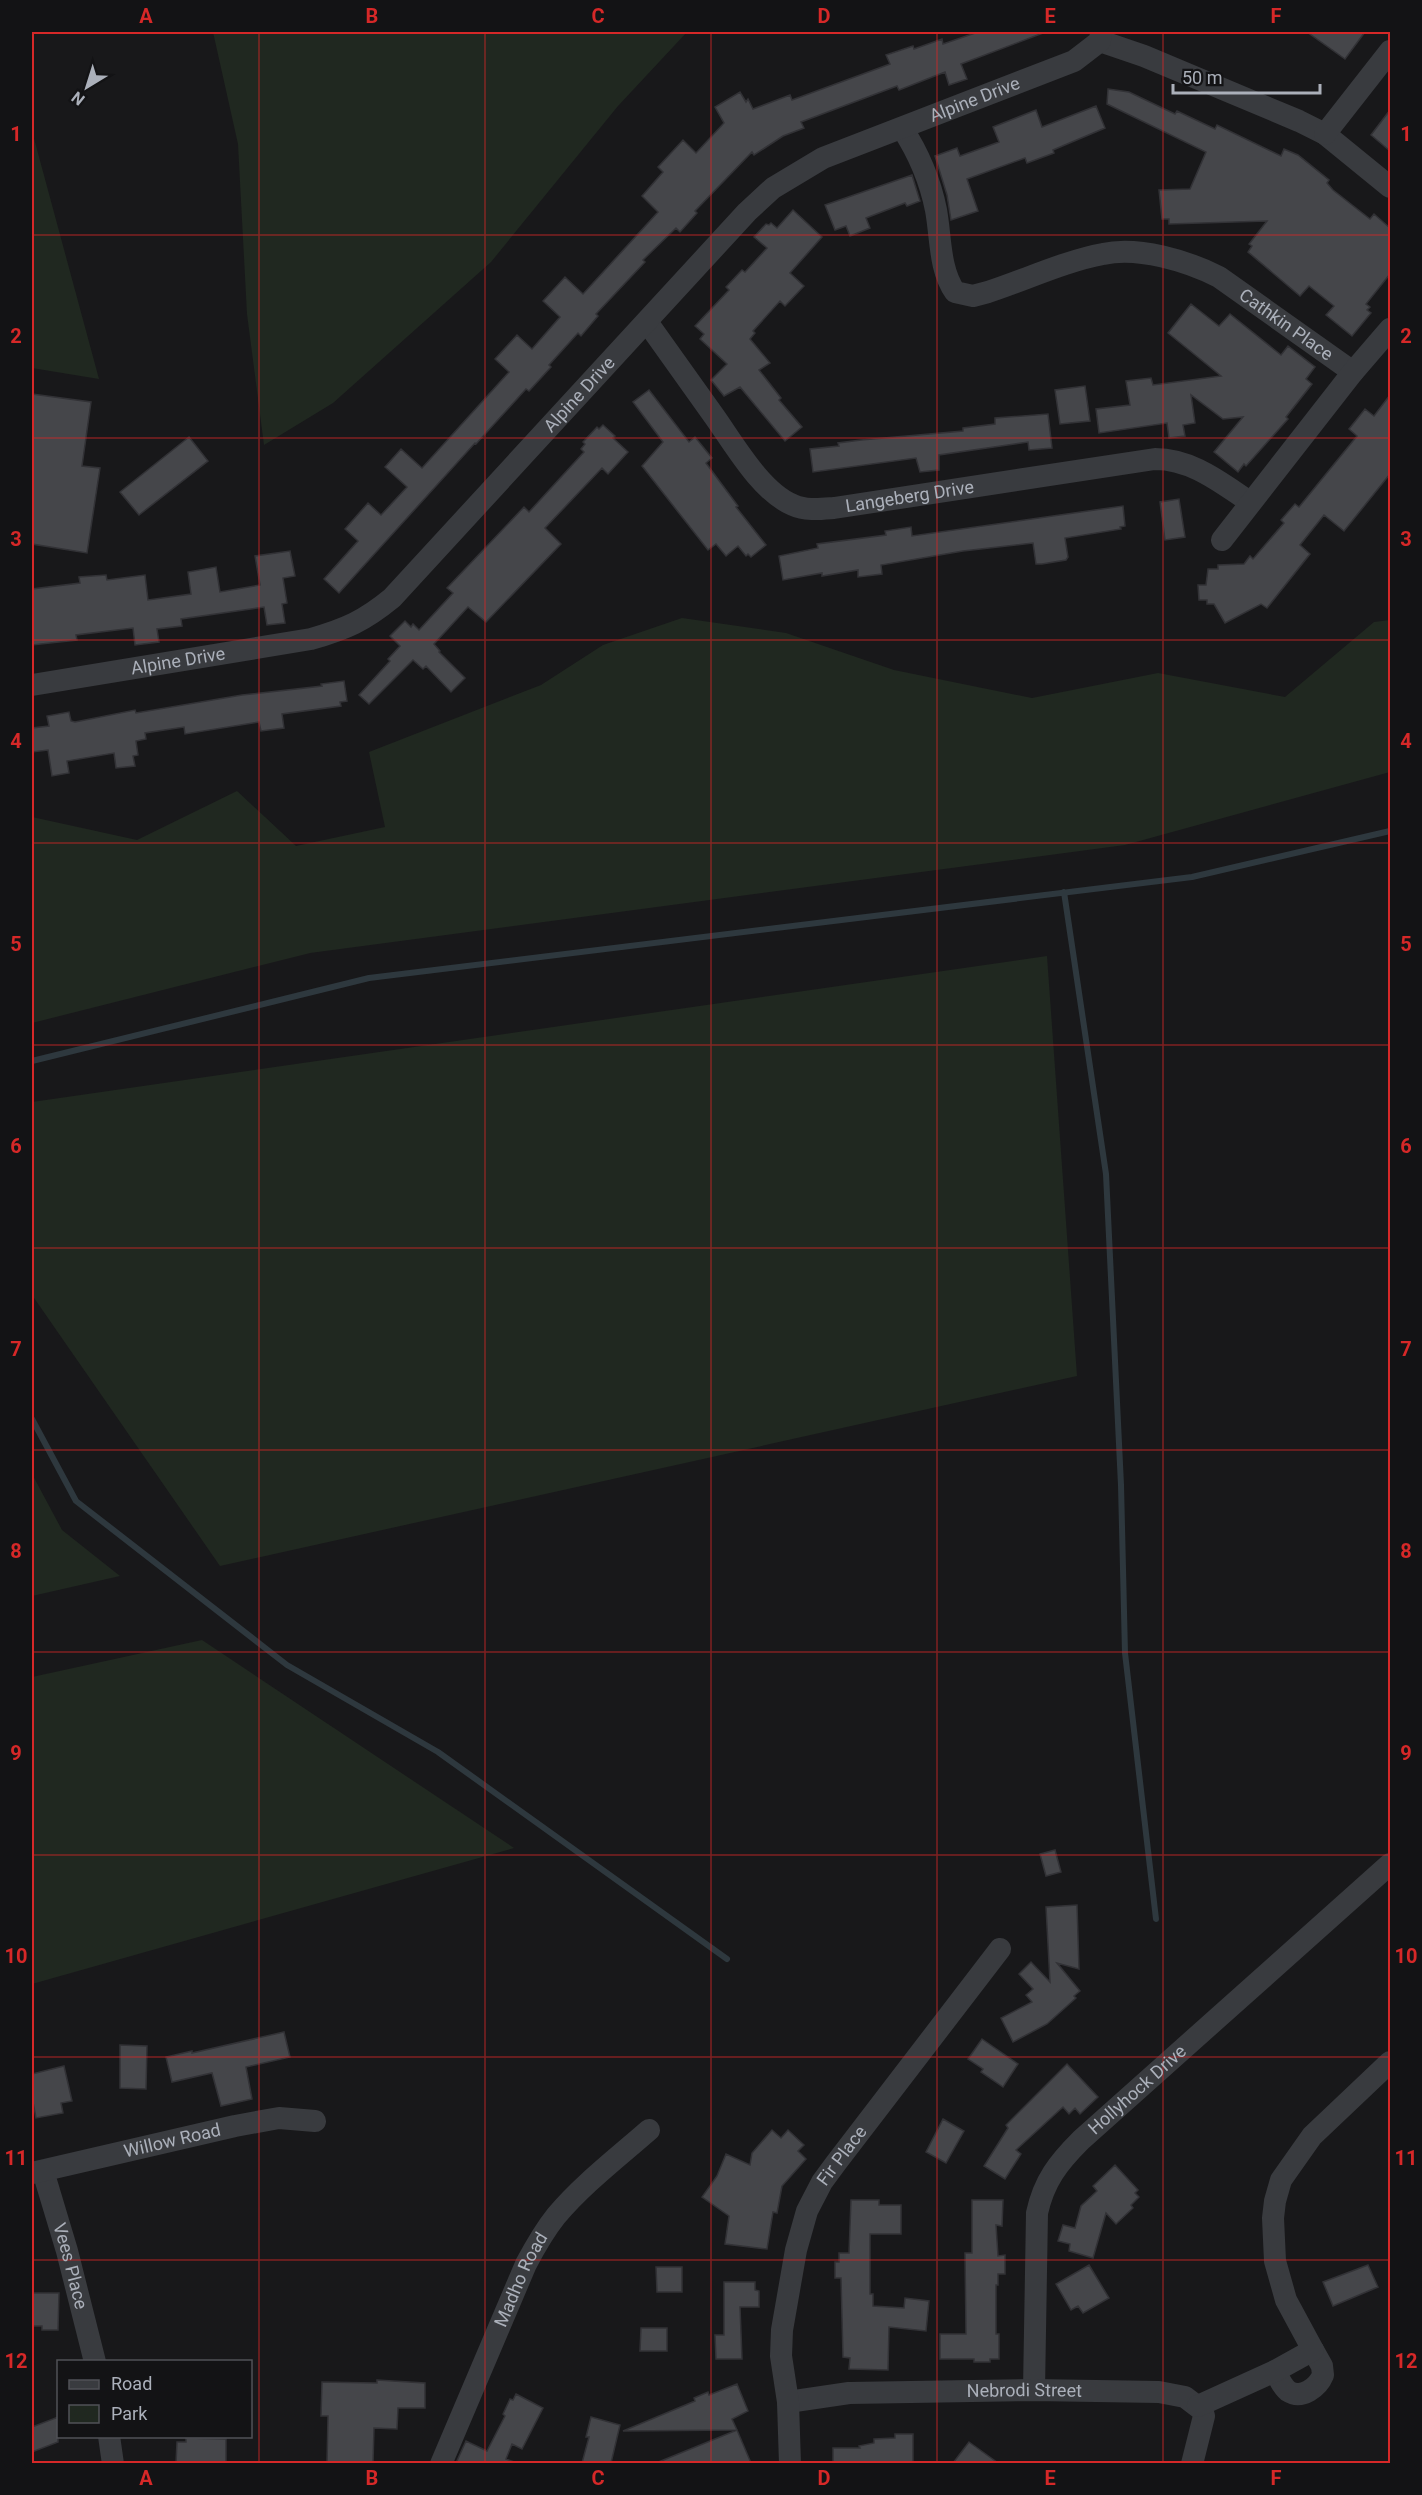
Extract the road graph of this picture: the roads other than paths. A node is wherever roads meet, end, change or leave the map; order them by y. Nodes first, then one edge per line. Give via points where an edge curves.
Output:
1 (1101, 36) edge
2 (1390, 51) edge
3 (902, 128) junction
4 (1325, 134) junction
5 (1390, 187) edge
6 (647, 322) junction
7 (1390, 328) edge
8 (1353, 372) junction
9 (1250, 502) junction
10 (1222, 540) dead end
11 (32, 685) edge
12 (1390, 1864) edge
13 (1000, 1949) dead end
14 (1390, 2062) edge
15 (315, 2121) dead end
16 (649, 2130) dead end
17 (37, 2172) edge
18 (1312, 2350) junction
19 (95, 2360) edge
20 (1275, 2371) junction
21 (1034, 2391) junction
22 (788, 2402) junction
23 (1198, 2406) junction
24 (110, 2438) edge
25 (113, 2463) edge
26 (441, 2463) edge
27 (790, 2463) edge
28 (1192, 2463) edge

1 - 3 street, Alpine Drive via 1074,61
1 - 4 street
2 - 4 street
3 - 6 street, Alpine Drive via 823,158 773,188
3 - 8 street, Cathkin Place via 918,153 929,182 946,275 955,292 973,296 1103,254 1126,252 1179,261 1219,277
4 - 5 street
6 - 9 street, Langeberg Drive via 746,461 767,486 794,506 834,508 1155,459 1187,464
6 - 11 street, Alpine Drive via 392,598 369,617 311,639
7 - 8 street
8 - 9 street
9 - 10 street
12 - 21 street, Hollyhock Drive via 1081,2139 1055,2168 1042,2191 1037,2213
13 - 22 street, Fir Place via 822,2182 807,2211 782,2330 781,2356
14 - 18 street via 1312,2136 1281,2180 1275,2201 1275,2260 1286,2300
15 - 17 street, Willow Road via 279,2118 235,2126
16 - 26 street, Madho Road via 585,2187 541,2236 522,2271
17 - 19 street, Vees Place via 67,2251
18 - 20 street
18 - 20 street via 1323,2375 1314,2389 1297,2394 1289,2391
20 - 23 street
21 - 22 street, Nebrodi Street via 849,2393
21 - 23 street, Nebrodi Street via 1159,2392 1185,2397
22 - 27 street, Fir Place
23 - 28 street via 1204,2416
24 - 25 street

